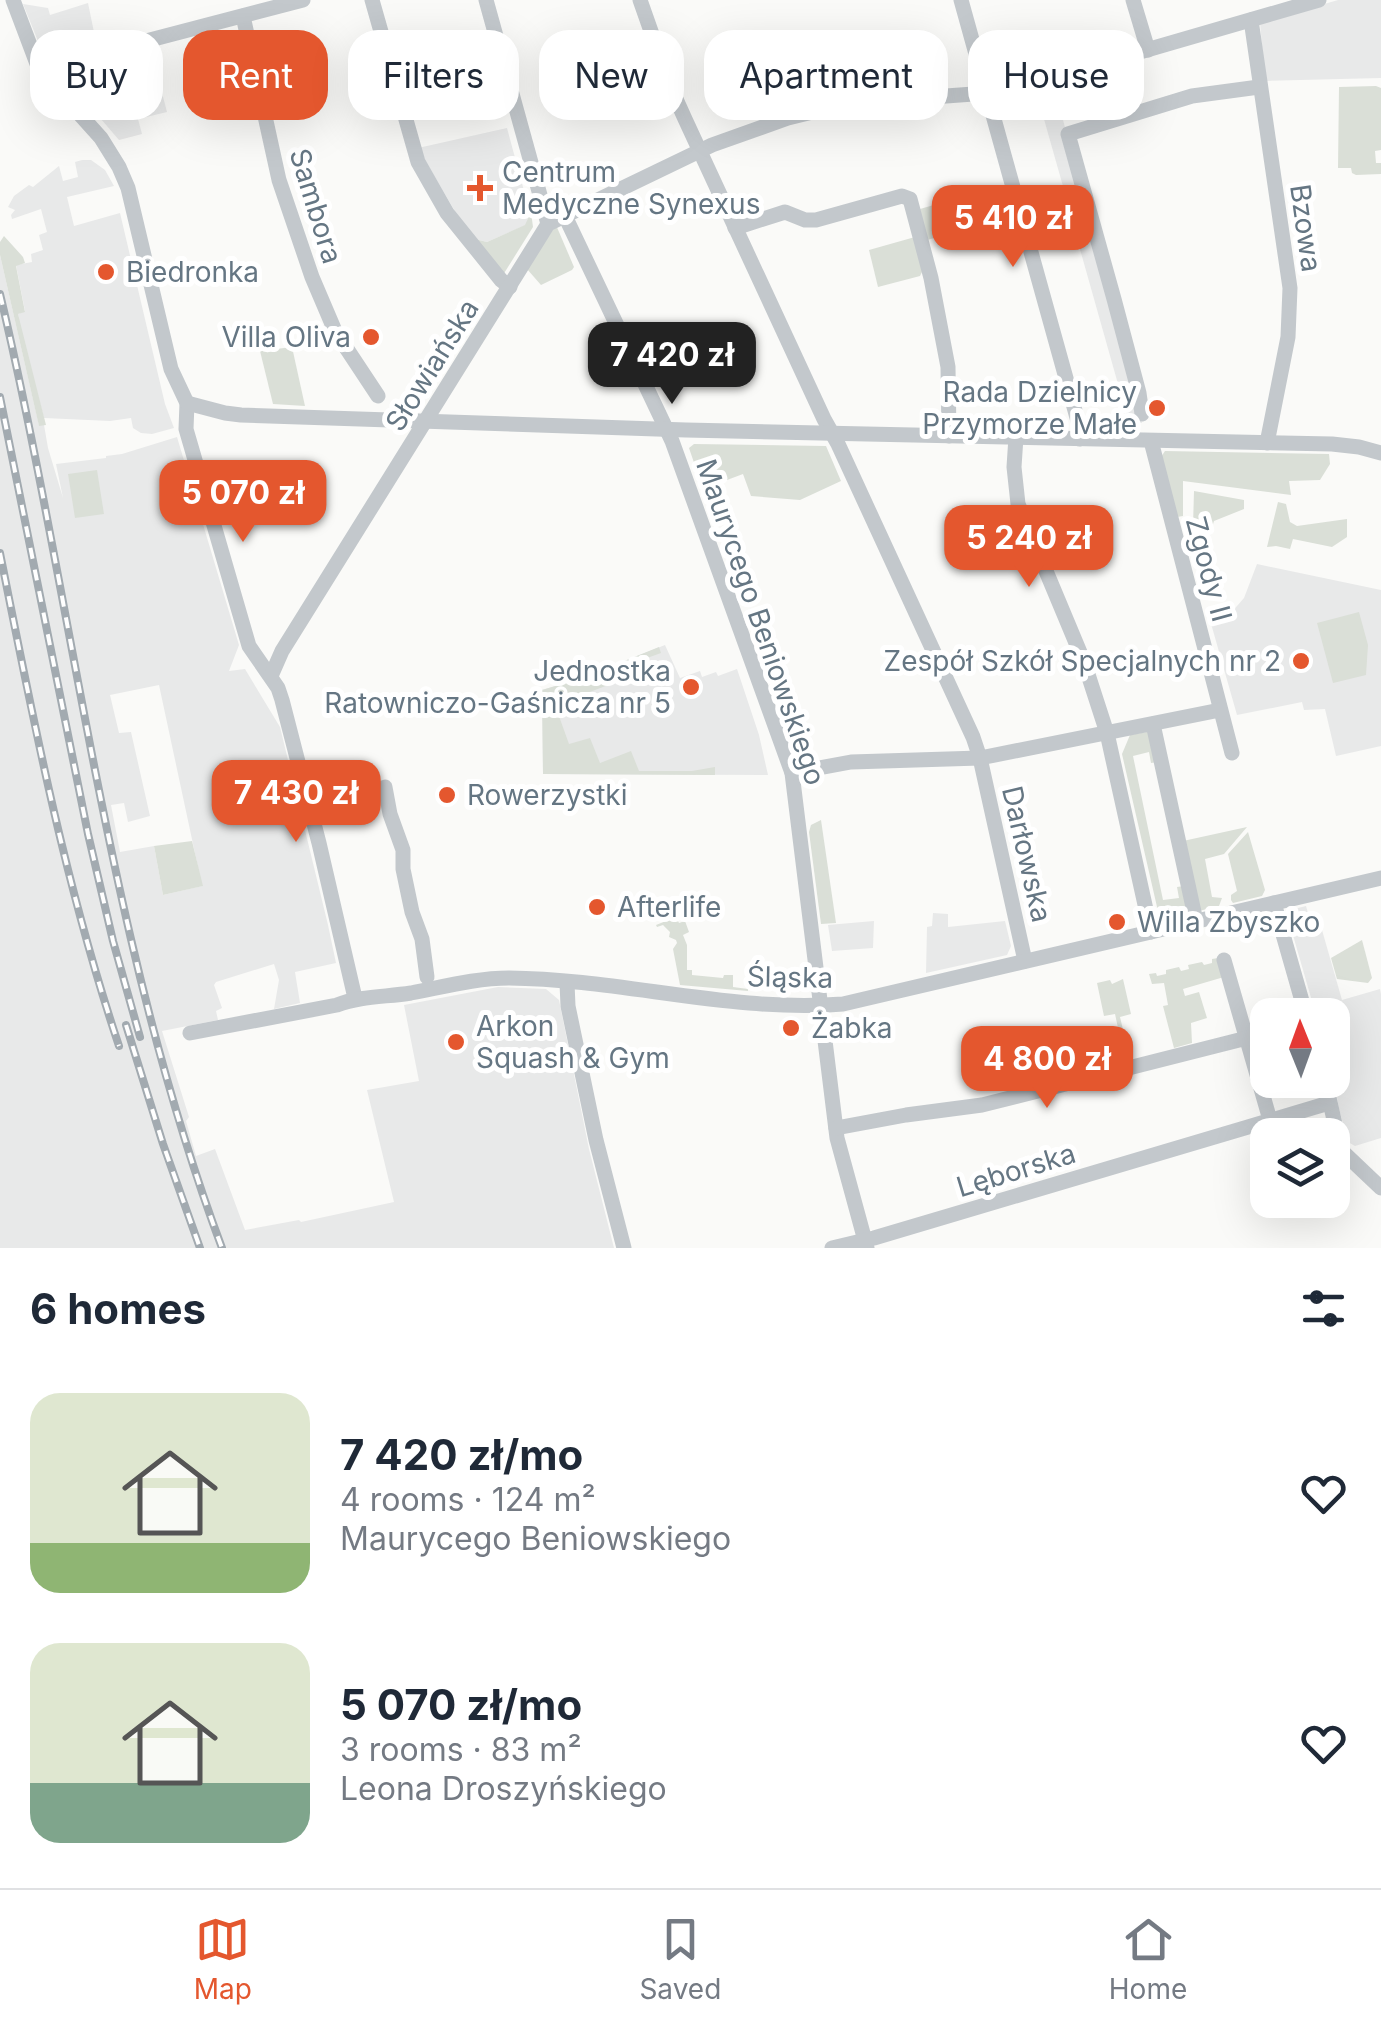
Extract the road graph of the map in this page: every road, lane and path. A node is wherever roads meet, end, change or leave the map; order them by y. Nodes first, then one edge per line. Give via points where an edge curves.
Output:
1 (12, 0) edge
2 (303, 0) edge
3 (372, 0) edge
4 (486, 0) edge
5 (640, 0) edge
6 (961, 0) edge
7 (1133, 0) edge
8 (1319, 0) edge
9 (243, 16) junction
10 (1251, 20) junction
11 (969, 30) edge
12 (163, 37) edge
13 (30, 46) edge
14 (1148, 50) junction
15 (1144, 51) edge
16 (1259, 87) junction
17 (968, 94) edge
18 (85, 120) edge
19 (994, 120) edge
20 (700, 151) junction
21 (566, 216) junction
22 (548, 224) junction
23 (735, 228) junction
24 (510, 288) junction
25 (378, 396) dead end
26 (187, 402) junction
27 (1142, 414) dead end
28 (426, 421) junction
29 (666, 429) junction
30 (832, 434) junction
31 (949, 436) junction
32 (1016, 437) junction
33 (1080, 438) junction
34 (1151, 440) junction
35 (1267, 443) junction
36 (1381, 453) edge
37 (270, 676) junction
38 (1220, 710) junction
39 (1153, 724) junction
40 (1107, 733) junction
41 (1232, 753) dead end
42 (980, 758) junction
43 (792, 773) junction
44 (384, 786) dead end
45 (1381, 878) edge
46 (1274, 903) junction
47 (1196, 921) junction
48 (1151, 932) junction
49 (1224, 960) dead end
50 (1026, 961) junction
51 (427, 977) dead end
52 (567, 983) junction
53 (354, 998) junction
54 (1301, 998) edge
55 (822, 1007) junction
56 (190, 1033) dead end
57 (1246, 1038) junction
58 (1329, 1098) edge
59 (1330, 1103) junction
60 (1269, 1118) edge
61 (1277, 1118) edge
62 (1250, 1126) edge
63 (836, 1128) junction
64 (1381, 1188) edge
65 (866, 1244) edge
66 (624, 1248) edge
67 (832, 1248) edge

1 - 13 street
2 - 9 street
3 - 24 street via 422,171 461,232
4 - 22 street
5 - 20 street, Darłowska
6 - 11 street
7 - 14 street
8 - 10 street
9 - 12 street
9 - 25 street, Sambora via 279,180 312,277 336,331
10 - 14 street
10 - 16 street, Bzowa
14 - 15 street
16 - 27 street via 1192,96 1068,134
16 - 35 street, Bzowa via 1290,288 1288,337
17 - 20 street via 833,107
18 - 26 street via 128,188 171,368
19 - 33 street
20 - 21 street
20 - 23 street, Darłowska
21 - 22 street
21 - 29 street, Maurycego Beniowskiego
22 - 24 street, Słowiańska
23 - 30 street, Darłowska
23 - 31 street via 785,212 811,220 902,196 910,200 948,367
24 - 28 street, Słowiańska
26 - 28 street via 241,415
26 - 37 street via 186,429 249,646
28 - 29 street
28 - 37 street, Słowiańska
29 - 30 street
29 - 43 street, Maurycego Beniowskiego
30 - 31 street
30 - 42 street, Darłowska
31 - 32 street
32 - 33 street
32 - 40 street via 1018,504
33 - 34 street
34 - 35 street
34 - 38 street, Zgody II
35 - 36 street
37 - 53 street via 287,717
38 - 39 street
38 - 41 street, Zgody II
39 - 40 street
39 - 47 street
40 - 42 street
40 - 48 street
42 - 43 street via 851,762
42 - 50 street, Darłowska
43 - 55 street, Maurycego Beniowskiego
44 - 51 street via 395,812
45 - 46 street, Śląska
46 - 47 street, Śląska
46 - 54 street
47 - 48 street, Śląska
48 - 50 street, Śląska
49 - 57 street
50 - 55 street, Śląska
52 - 53 street, Śląska via 502,978
52 - 55 street, Śląska
52 - 66 street
53 - 56 street, Śląska
55 - 63 street, Maurycego Beniowskiego
57 - 60 street
57 - 63 street via 982,1106
58 - 59 street
59 - 61 street, Lęborska
59 - 64 street via 1344,1153
62 - 65 street, Lęborska
63 - 65 street, Maurycego Beniowskiego
65 - 67 street, Lęborska

